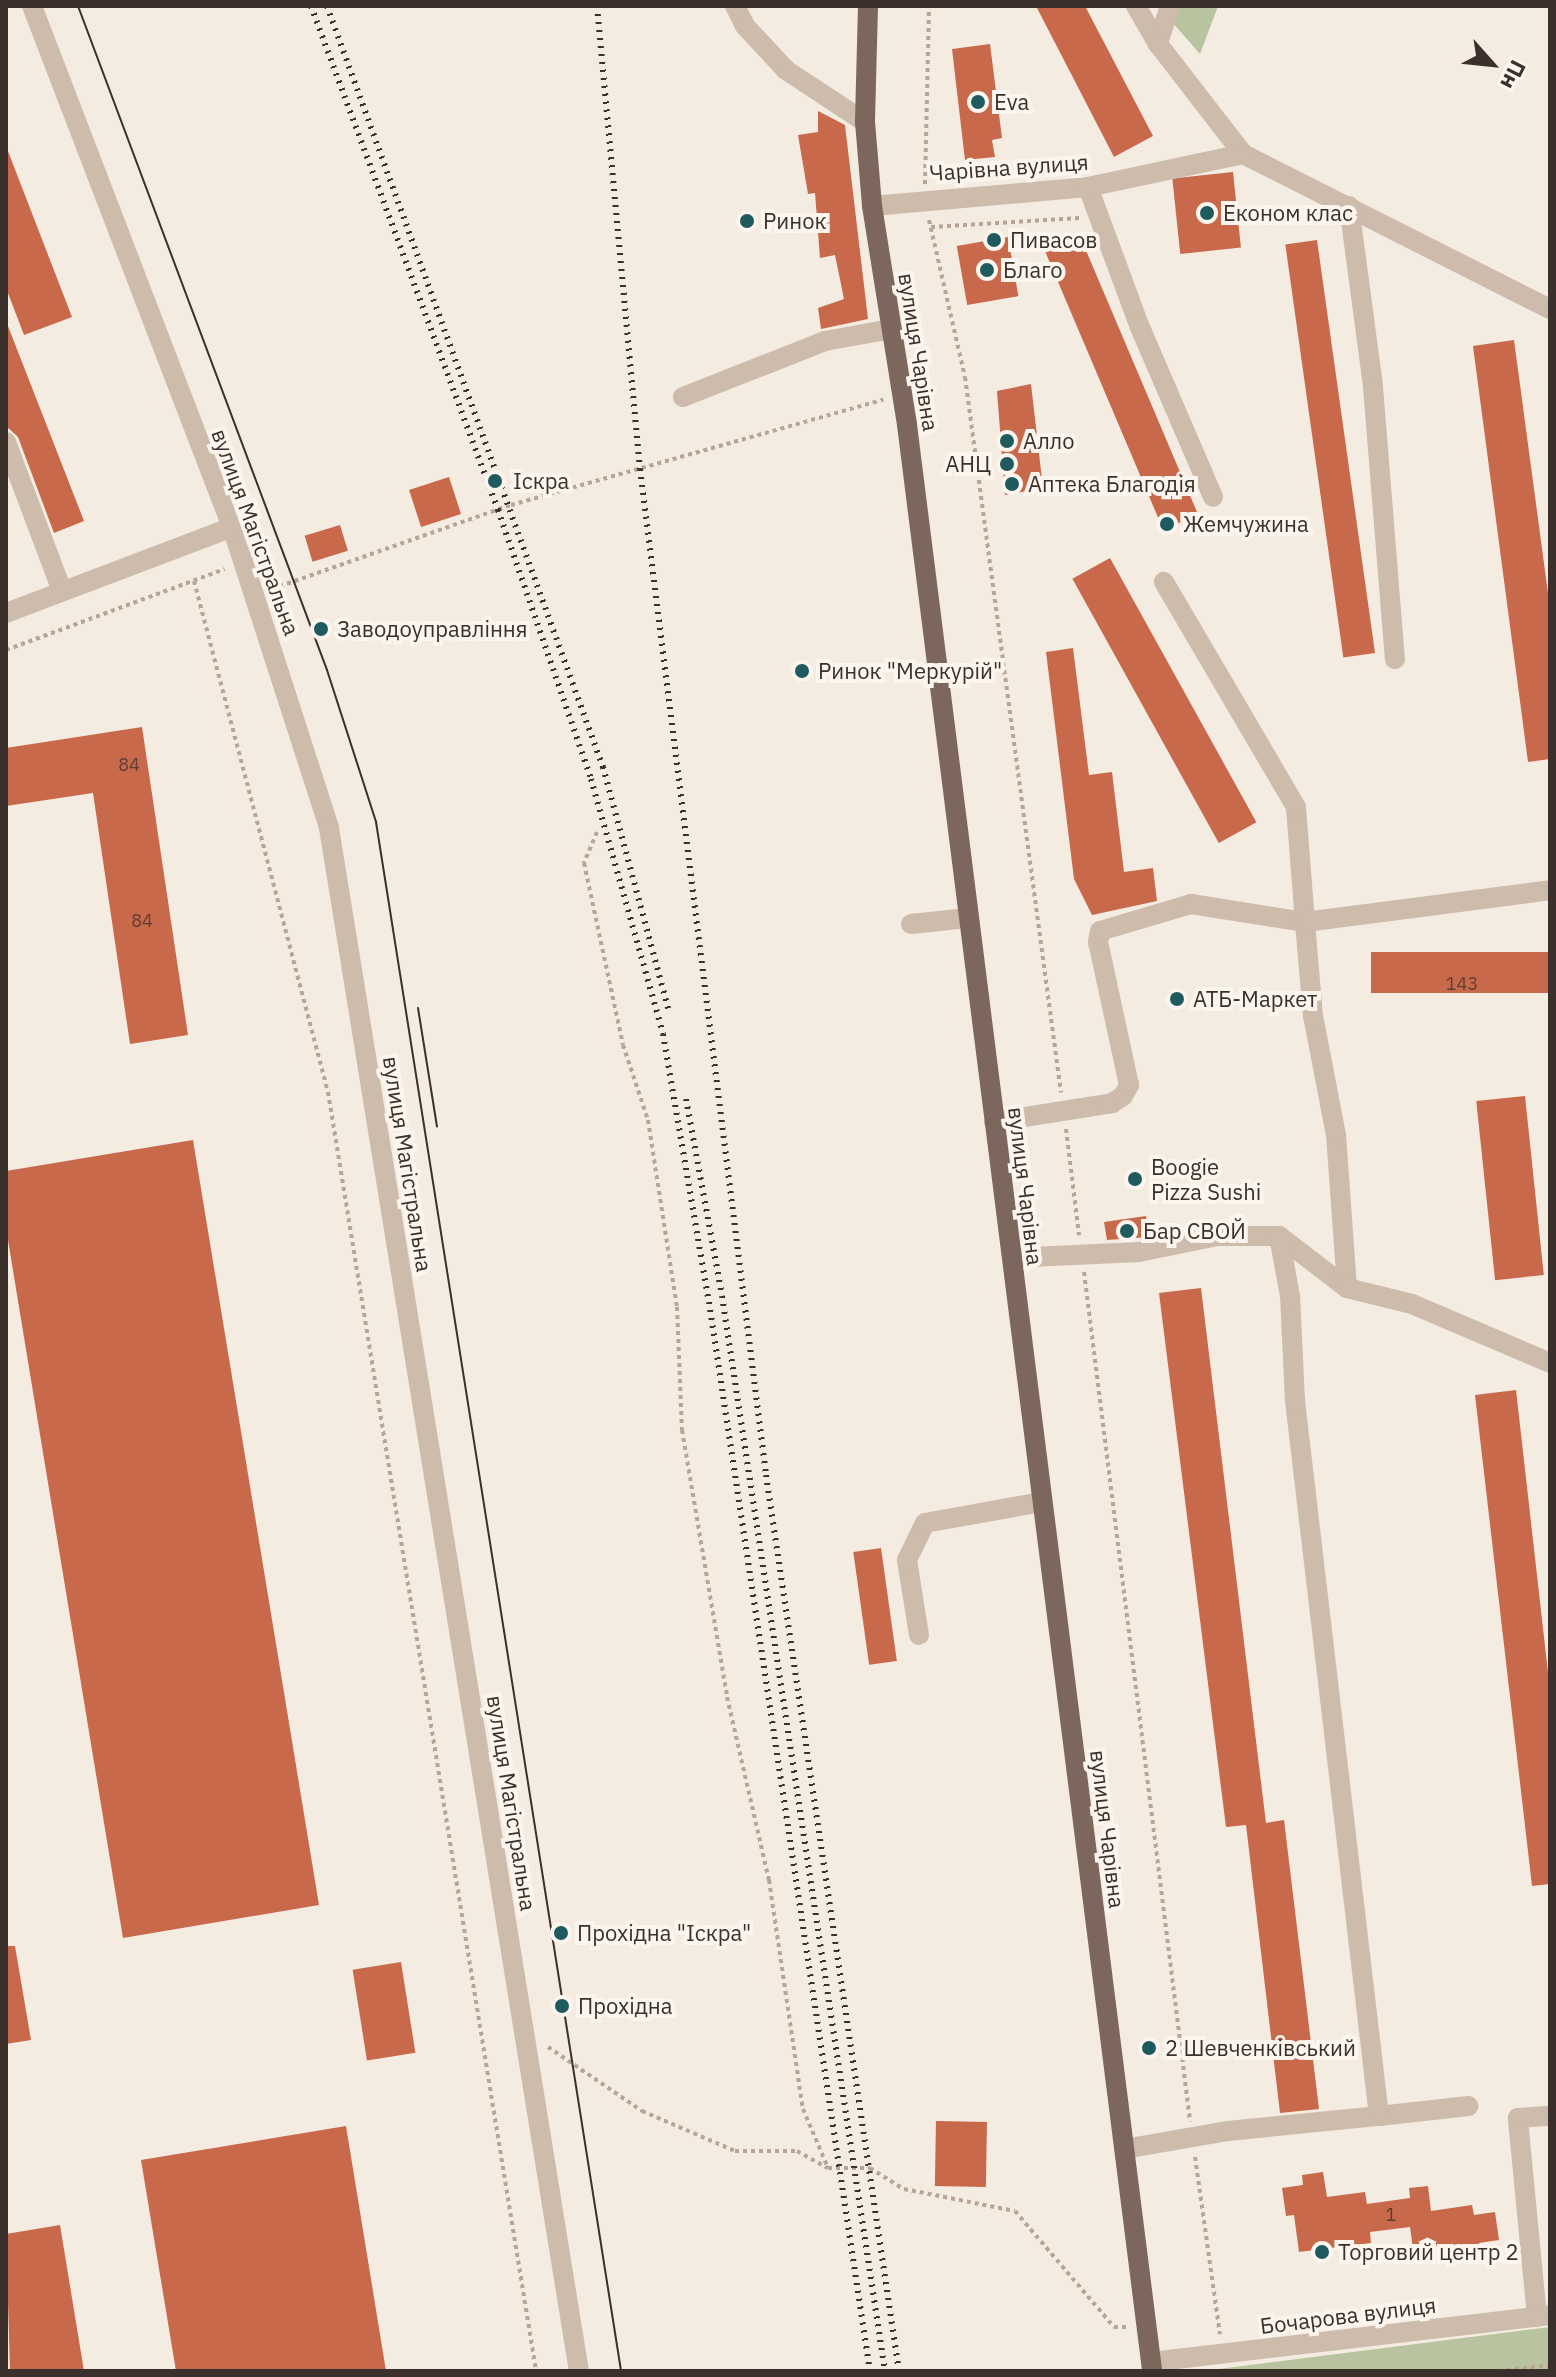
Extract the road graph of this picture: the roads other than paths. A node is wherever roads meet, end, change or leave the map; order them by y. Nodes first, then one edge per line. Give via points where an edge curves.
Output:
1 (32, 6) edge
2 (735, 6) edge
3 (754, 6) edge
4 (868, 6) edge
5 (1136, 6) edge
6 (1170, 6) edge
7 (745, 26) junction
8 (1158, 44) junction
9 (865, 122) junction
10 (1243, 154) junction
11 (1088, 187) junction
12 (872, 206) junction
13 (1349, 206) junction
14 (1550, 309) edge
15 (892, 329) junction
16 (683, 397) dead end
17 (6, 442) edge
18 (1213, 497) dead end
19 (232, 527) junction
20 (1164, 582) dead end
21 (62, 591) junction
22 (6, 613) edge
23 (1395, 659) dead end
24 (1550, 890) edge
25 (968, 918) junction
26 (1305, 922) junction
27 (911, 924) dead end
28 (994, 1122) junction
29 (1279, 1236) junction
30 (1012, 1258) junction
31 (1347, 1288) junction
32 (1550, 1363) edge
33 (1042, 1502) junction
34 (919, 1635) dead end
35 (1468, 2106) dead end
36 (1379, 2116) junction
37 (1550, 2116) edge
38 (1124, 2149) junction
39 (1544, 2316) edge
40 (1152, 2366) edge
41 (579, 2371) edge

1 - 19 street, вулиця Магістральна
2 - 7 street
3 - 7 street
4 - 9 main road, вулиця Чарівна
5 - 8 street
6 - 8 street
7 - 9 street via 786,70
8 - 10 street
9 - 12 main road, вулиця Чарівна
10 - 11 street, Чарівна вулиця
10 - 13 street
11 - 12 street, Чарівна вулиця
11 - 18 street
12 - 15 main road, вулиця Чарівна
13 - 14 street
13 - 23 street via 1373,387
15 - 16 street via 825,341
15 - 25 main road, вулиця Чарівна
17 - 21 street
19 - 21 street
19 - 41 street, вулиця Магістральна via 329,828
20 - 26 street via 1296,807
21 - 22 street
24 - 26 street
25 - 27 street
25 - 28 main road, вулиця Чарівна
26 - 28 street via 1191,904 1100,931 1098,942 1129,1085 1112,1103
26 - 31 street via 1313,1016 1336,1135
28 - 30 main road, вулиця Чарівна
29 - 30 street via 1217,1236 1139,1252
29 - 31 street
29 - 36 street via 1290,1296 1295,1401
30 - 33 main road, вулиця Чарівна
31 - 32 street via 1412,1304
33 - 34 street via 925,1523 907,1560
33 - 38 main road, вулиця Чарівна
35 - 36 street
36 - 38 street
37 - 39 street via 1518,2118
38 - 40 main road, вулиця Чарівна
39 - 40 street, Бочарова вулиця

